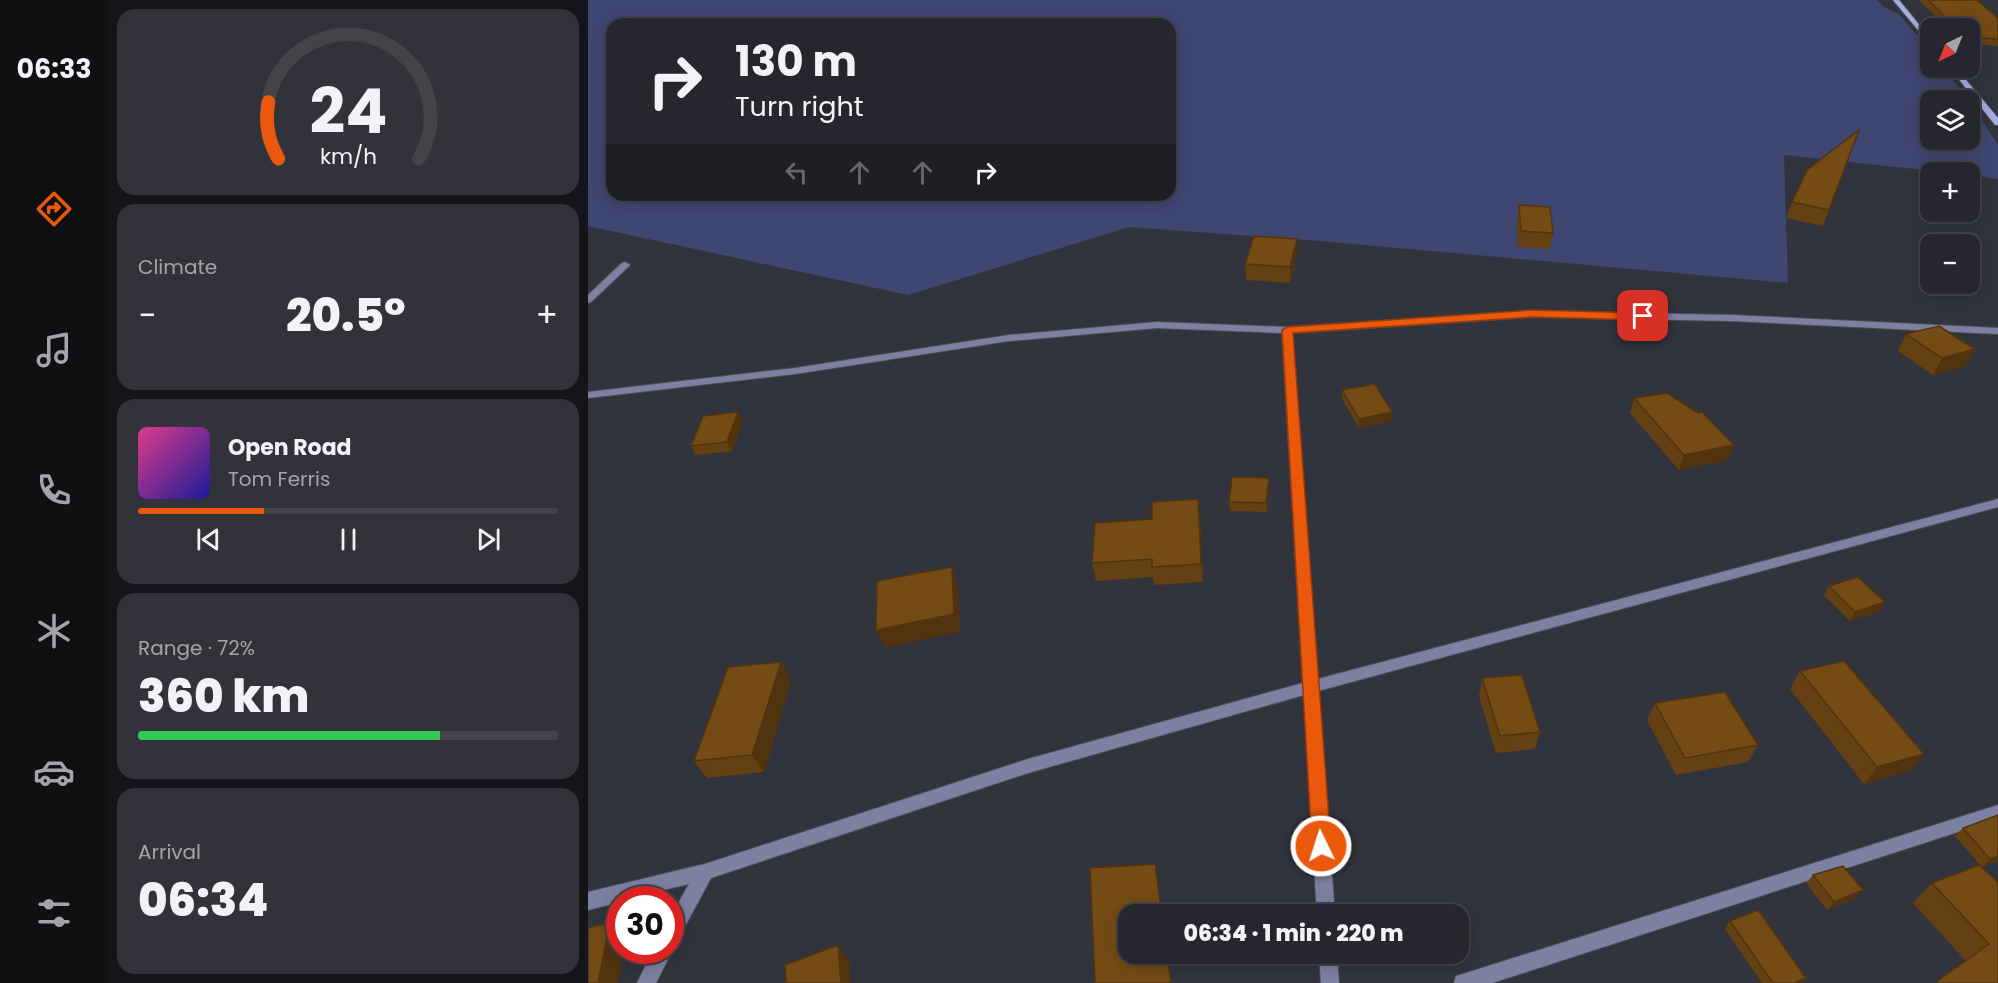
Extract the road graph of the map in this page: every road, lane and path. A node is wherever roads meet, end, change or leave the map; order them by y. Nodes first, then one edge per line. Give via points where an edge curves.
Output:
1 (1896, 0) edge
2 (1920, 29) edge
3 (1961, 78) edge
4 (1998, 123) edge
5 (625, 265) dead end
6 (588, 300) edge
7 (1287, 330) junction
8 (1998, 331) edge
9 (588, 395) edge
10 (1998, 503) edge
11 (1311, 687) junction
12 (1998, 812) edge
13 (705, 872) junction
14 (588, 901) edge
15 (1325, 904) edge
16 (684, 911) edge
17 (656, 964) edge
18 (1329, 964) edge
19 (646, 983) edge
20 (1330, 983) edge
21 (1463, 983) edge

1 - 2 main road
3 - 4 main road
5 - 6 street
7 - 8 street via 1532,314 1732,318
7 - 9 street via 1156,325 1020,337 795,371
7 - 11 street
10 - 11 street
11 - 13 street via 1028,766
11 - 15 street
12 - 21 street
13 - 14 street
13 - 16 street
17 - 19 street
18 - 20 street

